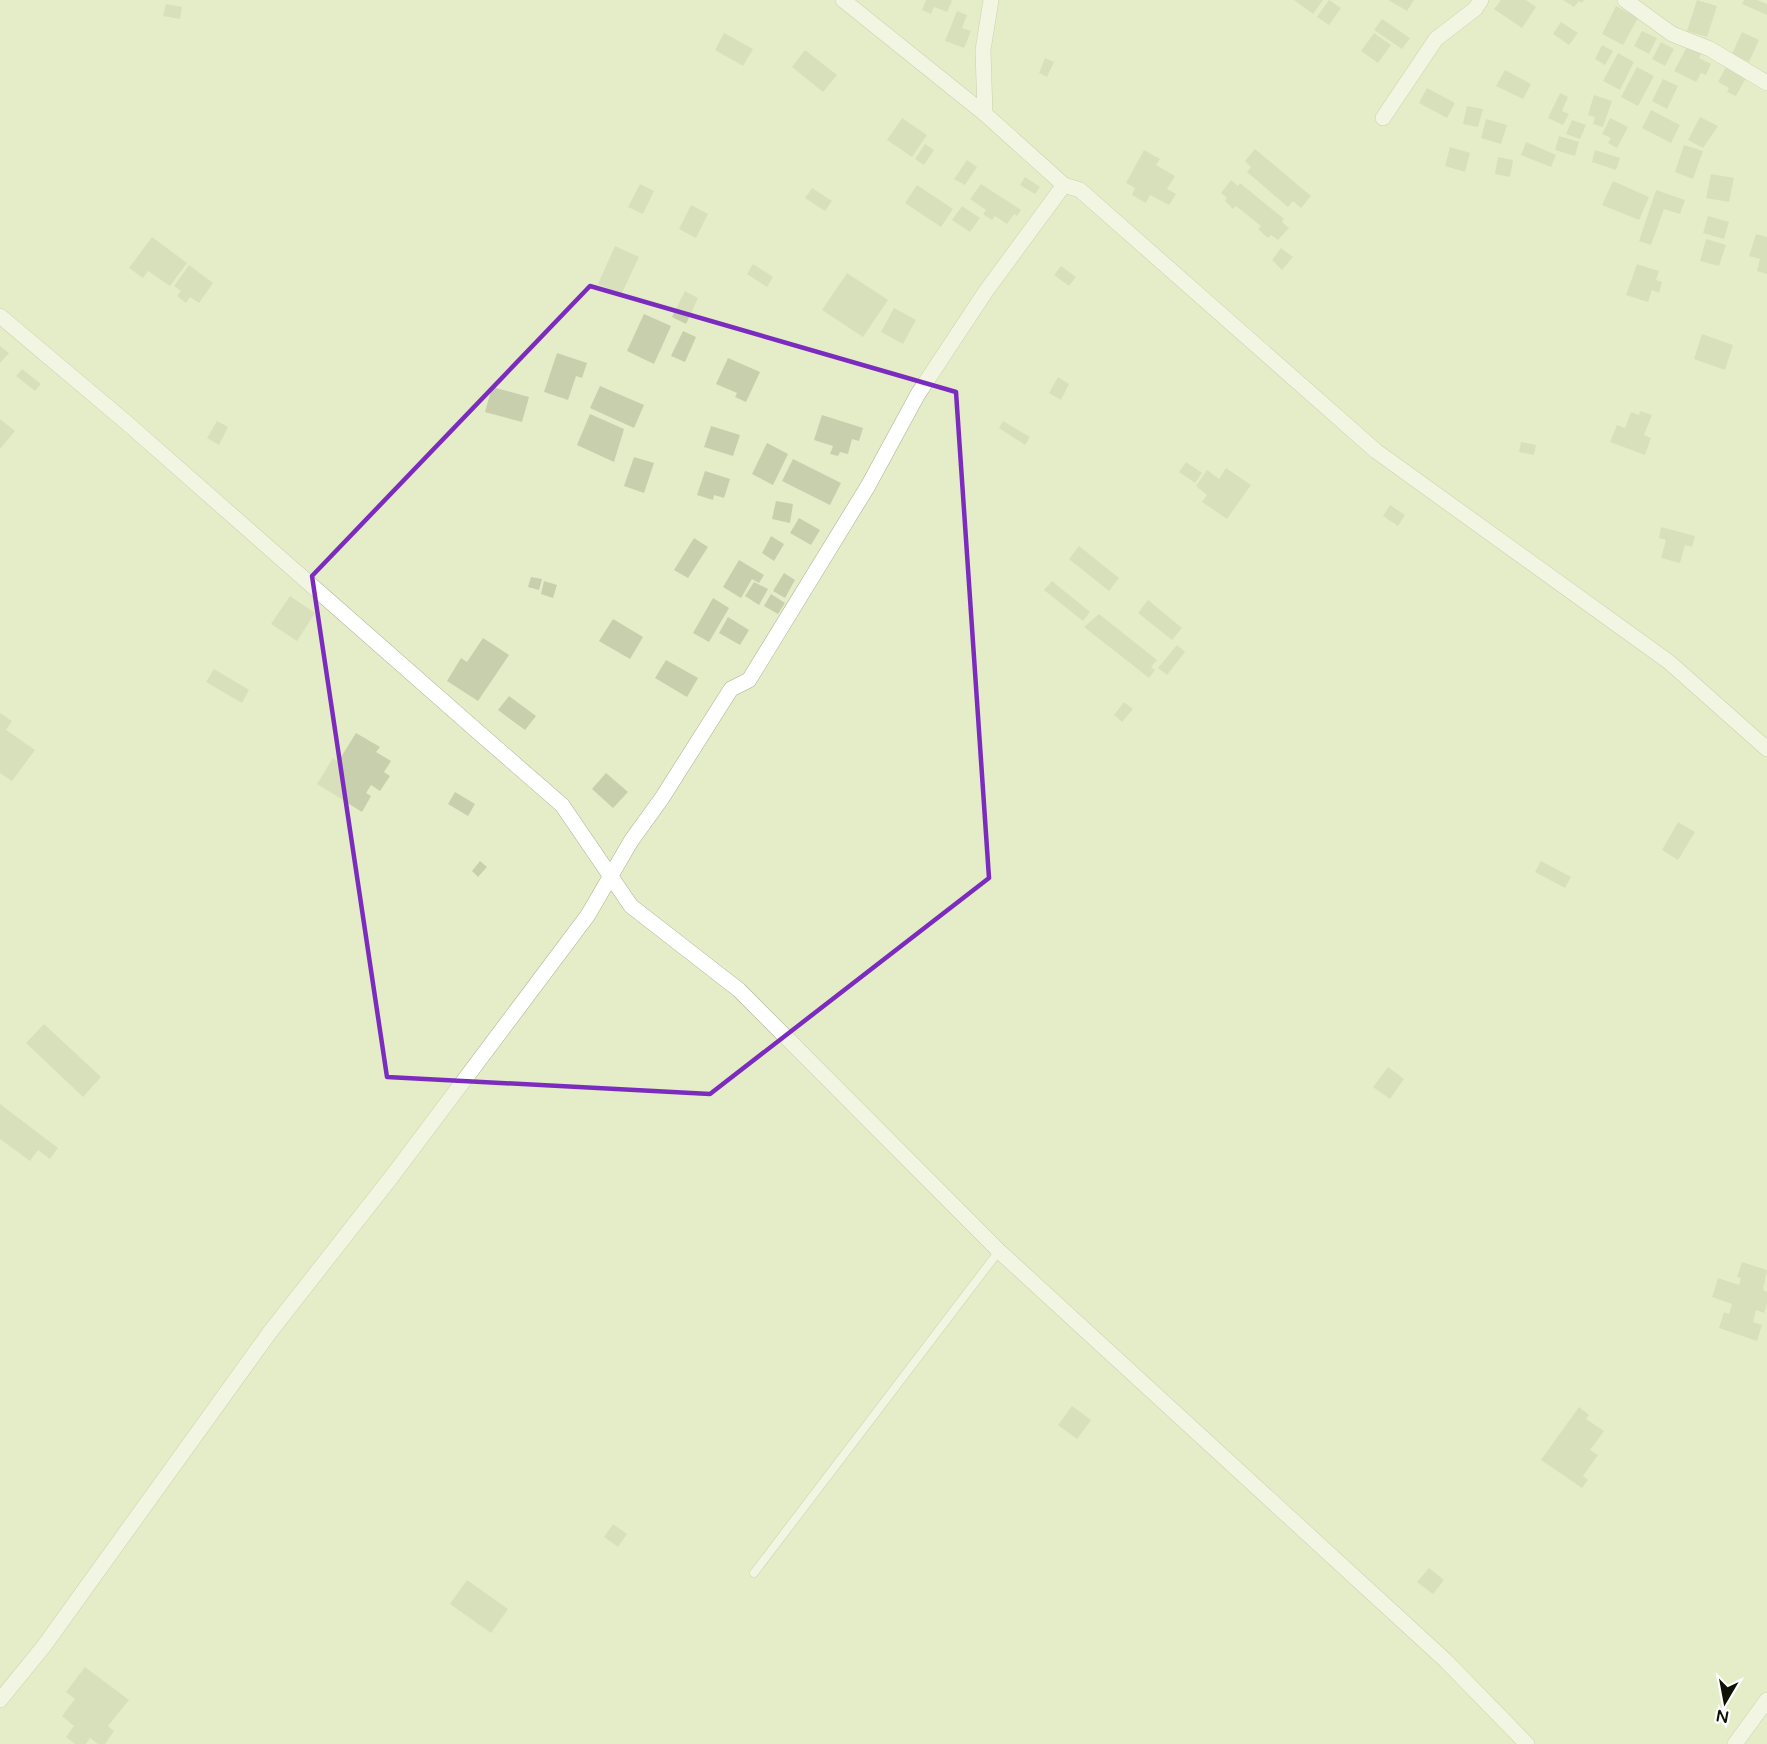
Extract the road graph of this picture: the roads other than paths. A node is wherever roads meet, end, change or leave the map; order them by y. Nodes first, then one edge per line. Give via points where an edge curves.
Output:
1 (843, 0) edge
2 (991, 0) edge
3 (1481, 0) edge
4 (1625, 0) edge
5 (1767, 82) edge
6 (986, 114) junction
7 (1383, 118) dead end
8 (1064, 185) junction
9 (0, 316) edge
10 (1767, 749) edge
11 (611, 876) junction
12 (999, 1251) junction
13 (754, 1573) dead end
14 (0, 1700) edge
15 (1767, 1700) edge
16 (1527, 1744) edge
17 (1735, 1744) edge

1 - 6 street
2 - 6 street via 983,50
3 - 7 street via 1436,39
4 - 5 street via 1672,34 1710,49
6 - 8 street
8 - 10 street via 1080,190 1376,450 1669,662
8 - 11 street via 986,291 918,394 868,486 749,680 731,689
9 - 11 street via 533,777 562,805
11 - 12 street via 631,906 739,990
11 - 14 street via 588,915 270,1332 44,1646
12 - 13 lane
12 - 16 street via 1445,1660
15 - 17 street

